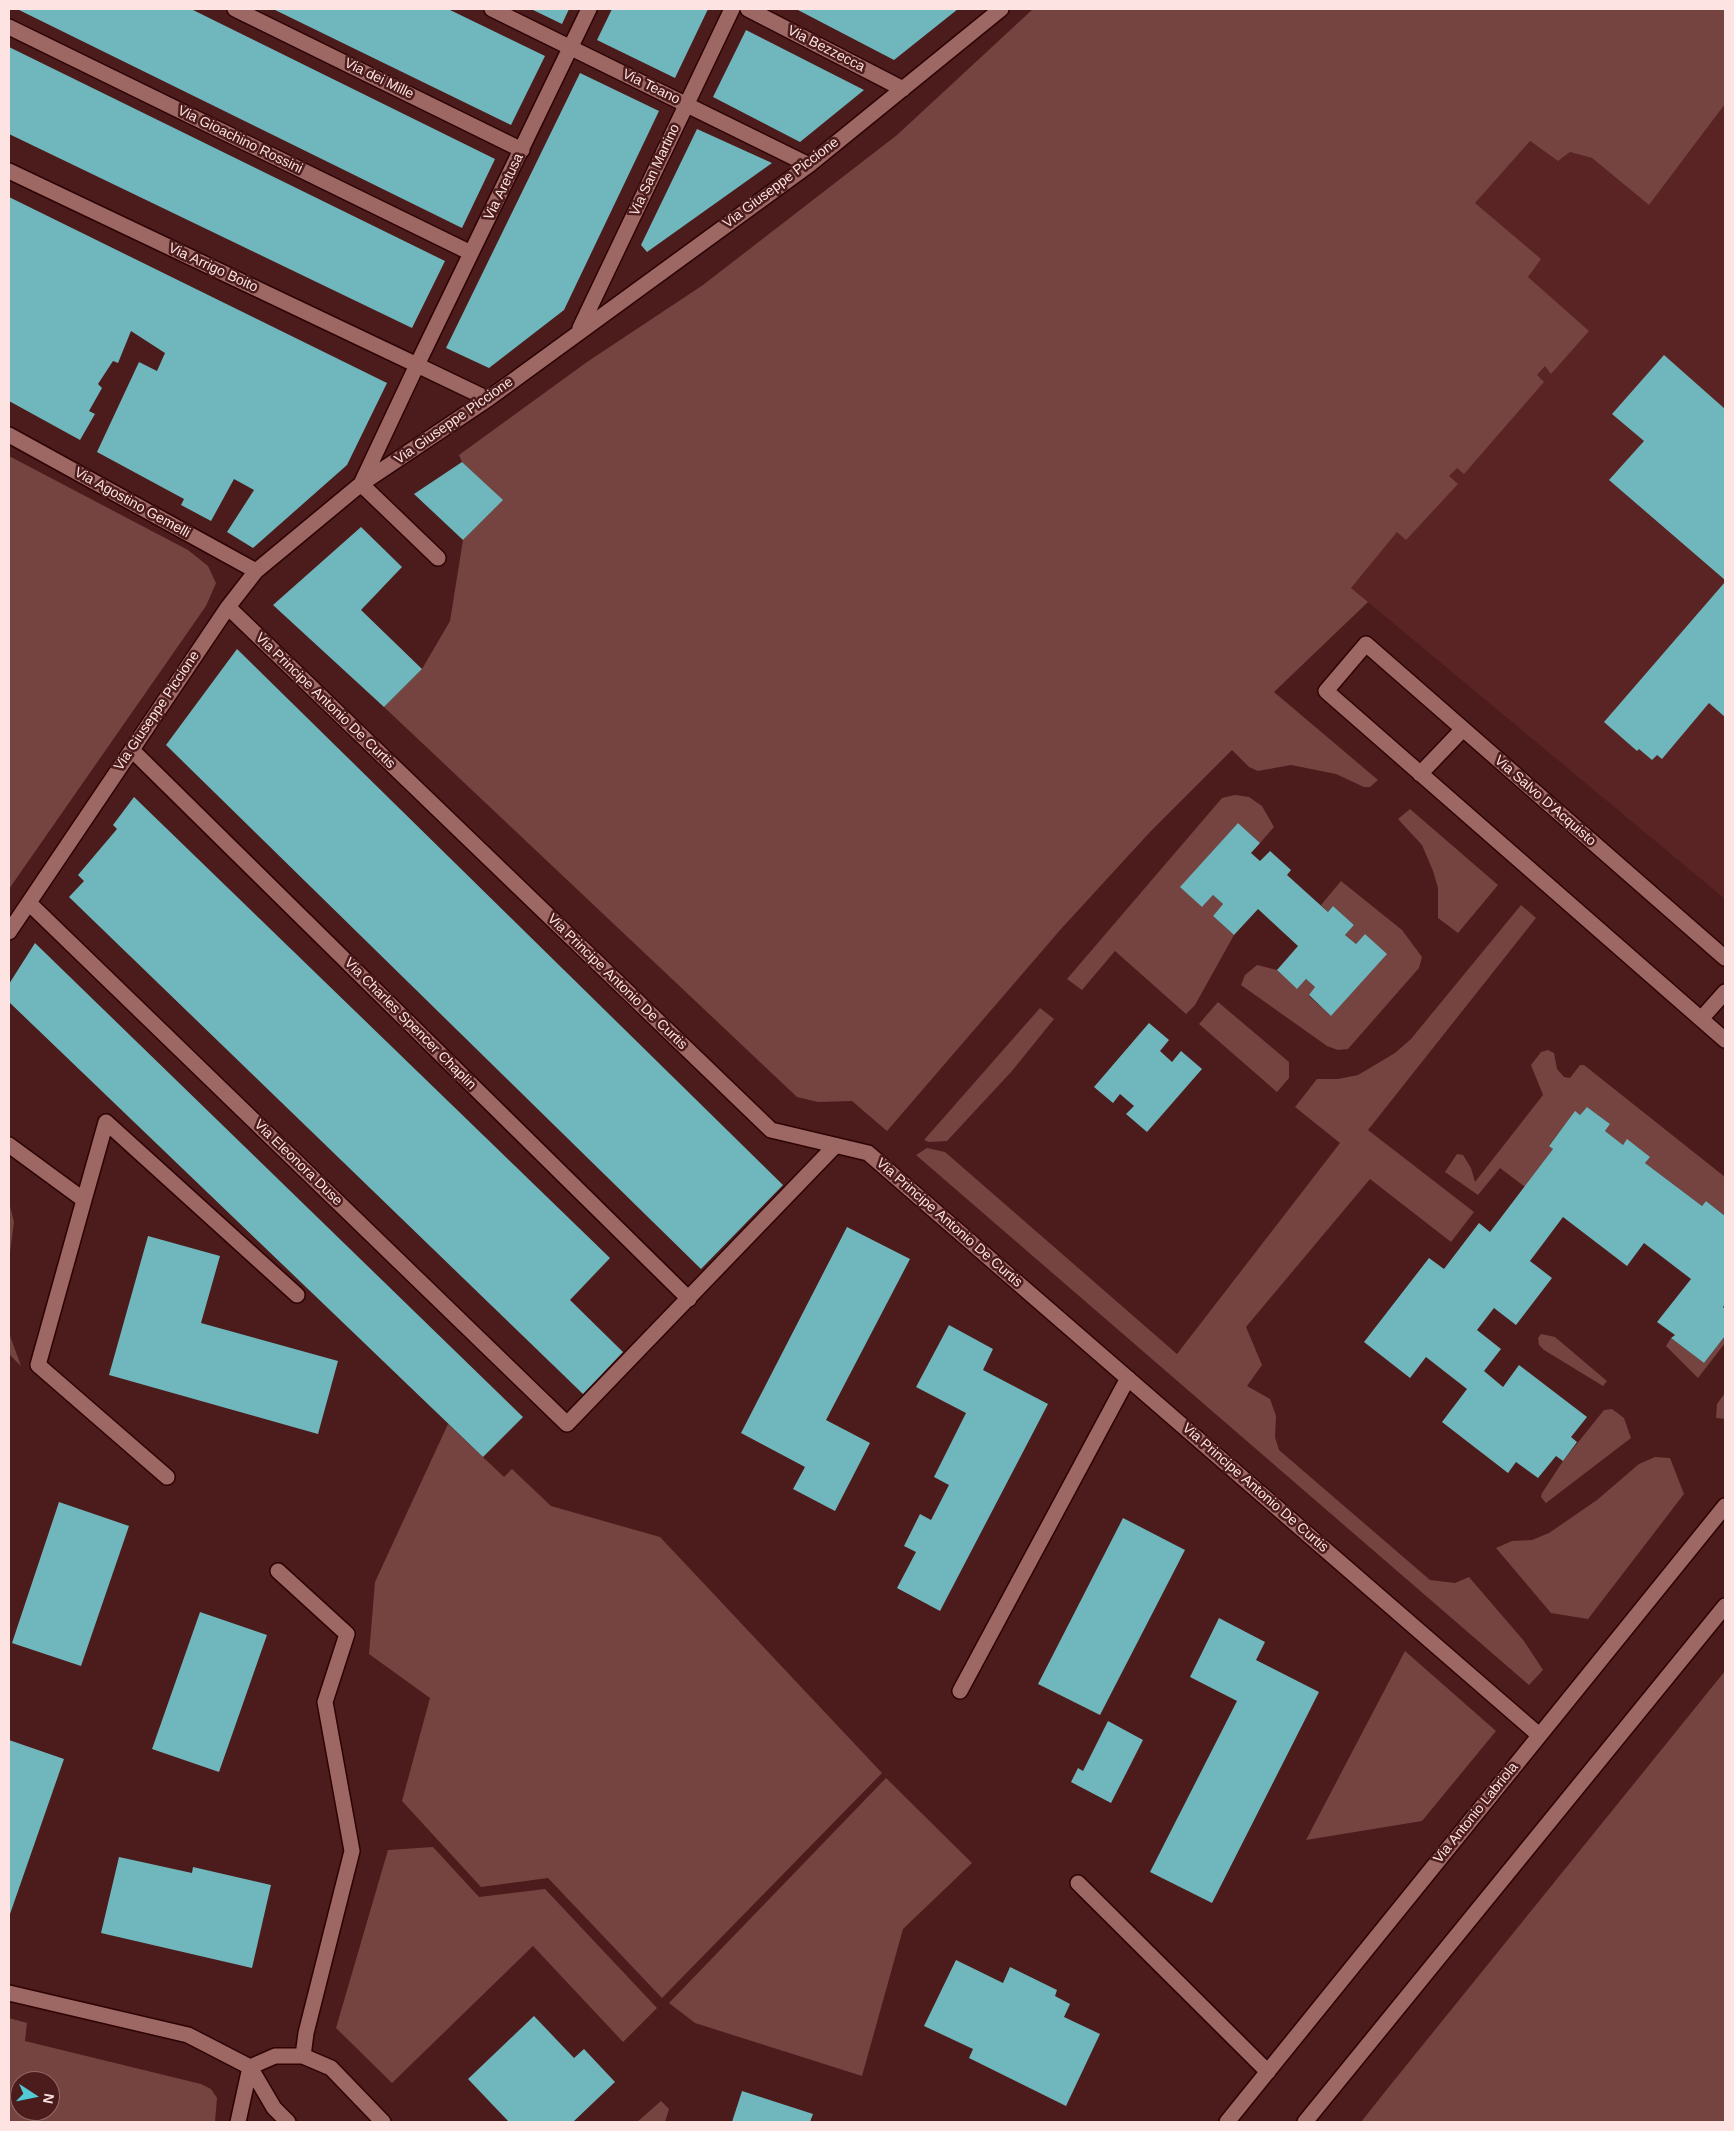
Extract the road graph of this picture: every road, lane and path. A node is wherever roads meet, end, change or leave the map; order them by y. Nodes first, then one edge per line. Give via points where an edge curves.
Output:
1 (235, 9) edge
2 (492, 9) edge
3 (589, 9) edge
4 (732, 9) edge
5 (748, 9) edge
6 (997, 10) edge
7 (9, 27) edge
8 (571, 47) junction
9 (904, 89) junction
10 (686, 104) junction
11 (522, 150) junction
12 (809, 165) junction
13 (9, 171) edge
14 (471, 253) junction
15 (579, 331) junction
16 (417, 365) junction
17 (488, 399) junction
18 (9, 435) edge
19 (361, 484) junction
20 (438, 558) dead end
21 (256, 571) junction
22 (228, 607) junction
23 (1463, 729) junction
24 (132, 750) junction
25 (1420, 774) junction
26 (29, 903) junction
27 (9, 932) edge
28 (1725, 958) edge
29 (1725, 992) edge
30 (1701, 1019) junction
31 (1725, 1040) edge
32 (9, 1146) edge
33 (836, 1146) junction
34 (84, 1200) junction
35 (297, 1295) dead end
36 (689, 1299) junction
37 (1128, 1378) junction
38 (167, 1478) dead end
39 (1725, 1506) edge
40 (278, 1571) dead end
41 (1725, 1606) edge
42 (960, 1692) dead end
43 (1539, 1735) junction
44 (1078, 1882) dead end
45 (9, 1993) edge
46 (303, 2056) junction
47 (250, 2067) junction
48 (1268, 2072) junction
49 (238, 2122) edge
50 (288, 2122) edge
51 (383, 2122) edge
52 (1227, 2122) edge
53 (1305, 2122) edge

1 - 11 street, Via dei Mille
2 - 8 street, Via Teano
3 - 8 street, Via Aretusa
4 - 10 street, Via San Martino
5 - 9 street, Via Bezzecca
6 - 9 street, Via Giuseppe Piccione
7 - 14 street, Via Gioachino Rossini
8 - 10 street, Via Teano
8 - 11 street, Via Aretusa
9 - 12 street, Via Giuseppe Piccione
10 - 12 street, Via Teano
10 - 15 street, Via San Martino
11 - 14 street, Via Aretusa
12 - 15 street, Via Giuseppe Piccione
13 - 16 street, Via Arrigo Boito
14 - 16 street, Via Aretusa
15 - 17 street, Via Giuseppe Piccione
16 - 17 street, Via Arrigo Boito
16 - 19 street, Via Aretusa
17 - 19 street, Via Giuseppe Piccione
18 - 21 street, Via Agostino Gemelli
19 - 20 street
19 - 21 street, Via Giuseppe Piccione
21 - 22 street, Via Giuseppe Piccione
22 - 24 street, Via Giuseppe Piccione
22 - 33 street, Via Principe Antonio De Curtis via 770,1130
23 - 25 street
23 - 25 street, Via Salvo D'Acquisto via 1366,644 1326,690
23 - 28 street, Via Salvo D'Acquisto
24 - 26 street, Via Giuseppe Piccione
24 - 36 street, Via Charles Spencer Chaplin
25 - 30 street
26 - 27 street, Via Giuseppe Piccione
26 - 36 street, Via Eleonora Duse via 567,1424
29 - 30 street
30 - 31 street
32 - 34 street
33 - 36 street
33 - 37 street, Via Principe Antonio De Curtis via 868,1153
34 - 35 street via 106,1122
34 - 38 street via 38,1365
37 - 42 street
37 - 43 street, Via Principe Antonio De Curtis
39 - 43 street, Via Antonio Labriola
40 - 46 street via 347,1634 325,1702 352,1851
41 - 53 street
43 - 48 street, Via Antonio Labriola
44 - 48 street
45 - 47 street via 188,2035
46 - 47 street via 275,2056
46 - 51 street via 331,2068
47 - 49 street
47 - 50 street via 274,2108
48 - 52 street, Via Antonio Labriola

